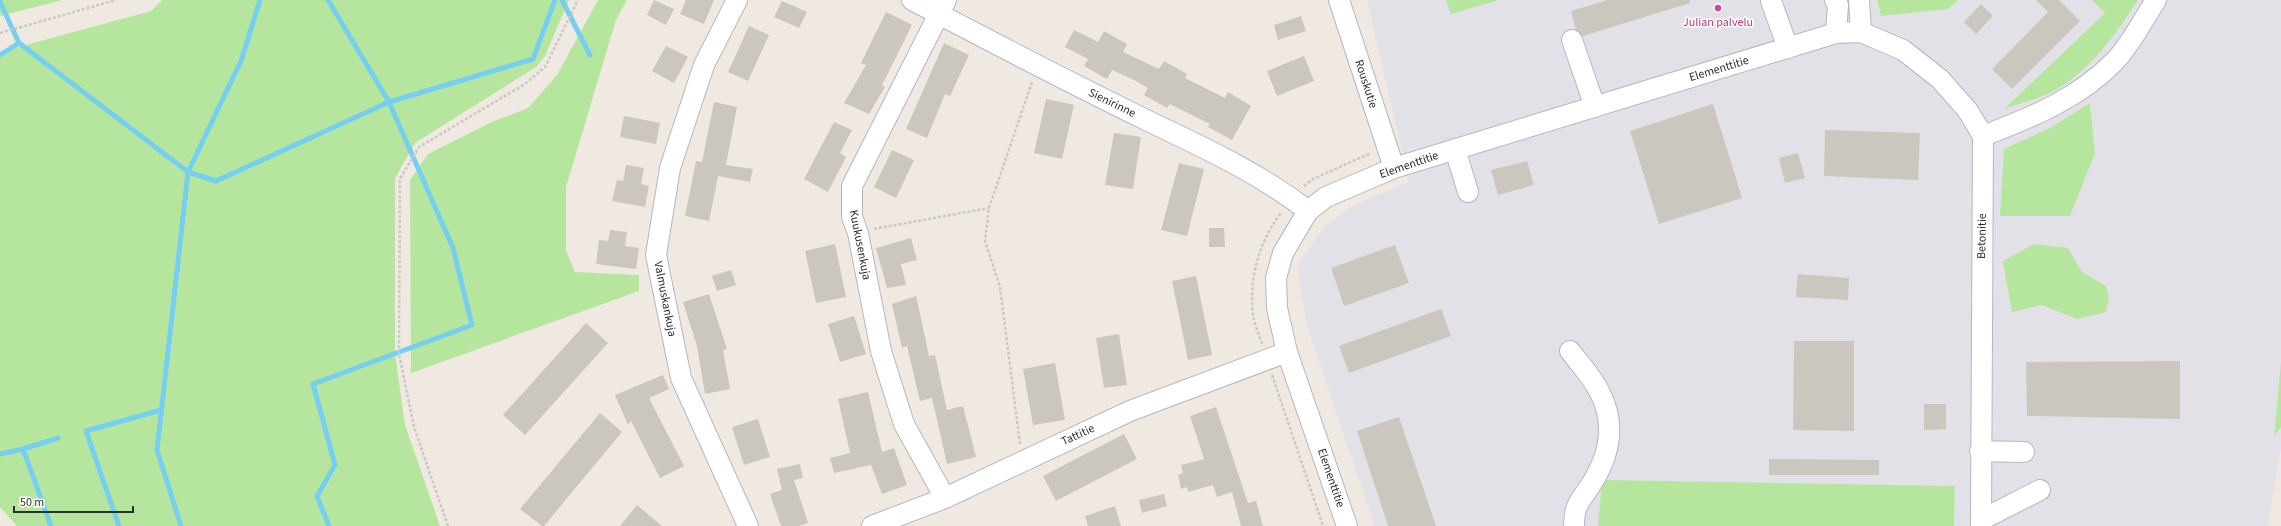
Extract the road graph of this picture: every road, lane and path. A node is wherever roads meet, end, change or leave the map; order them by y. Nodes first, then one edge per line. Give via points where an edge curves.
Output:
1 (116, 0) edge
2 (578, 0) edge
3 (737, 0) edge
4 (912, 0) edge
5 (1339, 0) edge
6 (1836, 0) edge
7 (1859, 0) edge
8 (2156, 0) edge
9 (1771, 1) edge
10 (942, 7) edge
11 (1861, 32) junction
12 (0, 33) edge
13 (1836, 33) junction
14 (1572, 40) dead end
15 (1788, 48) junction
16 (1038, 66) junction
17 (1595, 107) junction
18 (1983, 136) junction
19 (1455, 150) junction
20 (1394, 168) junction
21 (1468, 192) dead end
22 (989, 208) junction
23 (1308, 211) junction
24 (858, 234) junction
25 (1570, 351) dead end
26 (1287, 352) junction
27 (1980, 451) junction
28 (2024, 452) dead end
29 (1023, 461) junction
30 (2040, 490) dead end
31 (944, 498) junction
32 (1981, 523) edge
33 (448, 526) edge
34 (748, 526) edge
35 (872, 526) edge
36 (1347, 526) edge
37 (1574, 526) edge

1 - 12 path
2 - 33 path via 545,67 525,84 419,147 400,178 399,354 414,427
3 - 34 street, Valmuskankuja via 704,65 670,168 656,255 681,378
4 - 10 street, Sienirinne
5 - 20 street, Rouskutie
6 - 13 street
7 - 11 street
8 - 18 street via 2116,60 2092,82 2045,112
9 - 15 street
10 - 16 street, Sienirinne
10 - 24 street, Kuukusenkuja via 852,186 852,217
11 - 13 street
11 - 18 street via 1903,50 1940,79 1968,111
13 - 15 street, Elementtitie
14 - 17 street
15 - 17 street, Elementtitie
16 - 22 path
16 - 23 street, Sienirinne via 1243,168 1278,188
17 - 19 street, Elementtitie
18 - 27 street, Betonitie
19 - 20 street, Elementtitie
19 - 21 street
20 - 23 street, Elementtitie via 1326,197
22 - 24 path
22 - 29 path via 985,241 1000,287
23 - 26 street, Elementtitie via 1283,253 1276,278 1277,308
24 - 31 street, Kuukusenkuja via 881,351 904,424
25 - 37 street via 1600,393 1610,424 1608,453 1593,482 1574,509
26 - 29 street, Tattitie via 1130,411
26 - 36 street, Elementtitie
27 - 28 street
27 - 32 street, Betonitie
29 - 31 street, Tattitie
30 - 32 street
31 - 35 street, Tattitie

